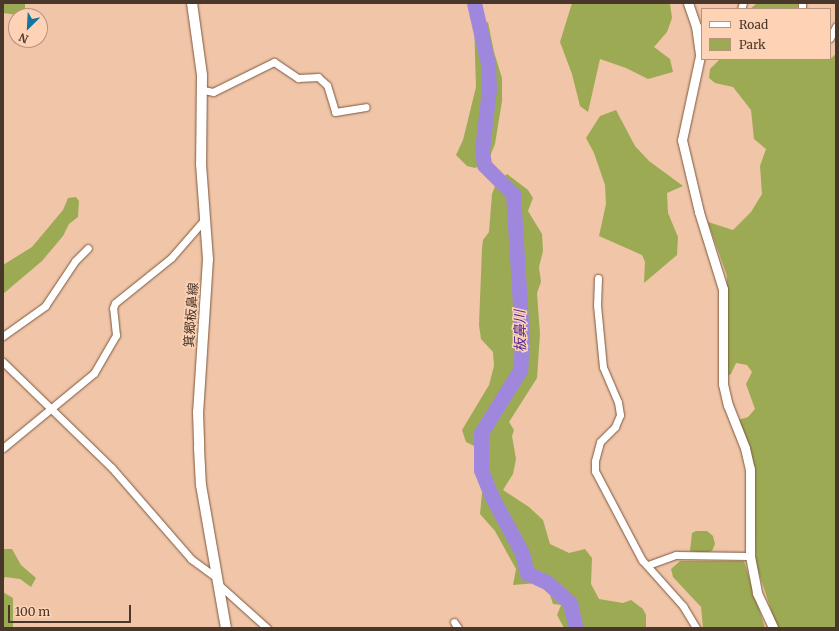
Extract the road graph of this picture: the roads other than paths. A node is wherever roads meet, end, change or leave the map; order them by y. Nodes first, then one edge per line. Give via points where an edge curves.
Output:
1 (192, 3) edge
2 (688, 3) edge
3 (699, 26) edge
4 (836, 26) edge
5 (831, 36) edge
6 (203, 90) junction
7 (366, 107) dead end
8 (204, 220) junction
9 (88, 248) dead end
10 (598, 278) dead end
11 (3, 336) edge
12 (3, 362) edge
13 (50, 411) junction
14 (3, 448) edge
15 (750, 556) junction
16 (648, 565) junction
17 (217, 581) junction
18 (226, 628) edge
19 (268, 628) edge
20 (696, 628) edge
21 (773, 628) edge

1 - 6 main road, 箕郷板鼻線
2 - 3 street
3 - 15 street via 700,56 682,140 723,289 723,384 750,469
4 - 5 street
6 - 7 street via 213,92 274,62 298,78 318,77 327,85 335,112
6 - 8 main road, 箕郷板鼻線 via 201,164
8 - 13 street via 171,258 115,303 113,308 116,334 94,373
8 - 17 main road, 箕郷板鼻線 via 208,293 198,412 199,448 201,485
9 - 11 street via 75,261 45,306
10 - 16 street via 597,304 603,367 618,402 620,415 615,428 600,442 594,466 639,555
12 - 13 street
13 - 14 street
13 - 17 street via 112,468 196,565
15 - 16 street via 676,555
15 - 21 street via 757,593
16 - 20 street via 683,606
17 - 18 main road, 箕郷板鼻線
17 - 19 street

